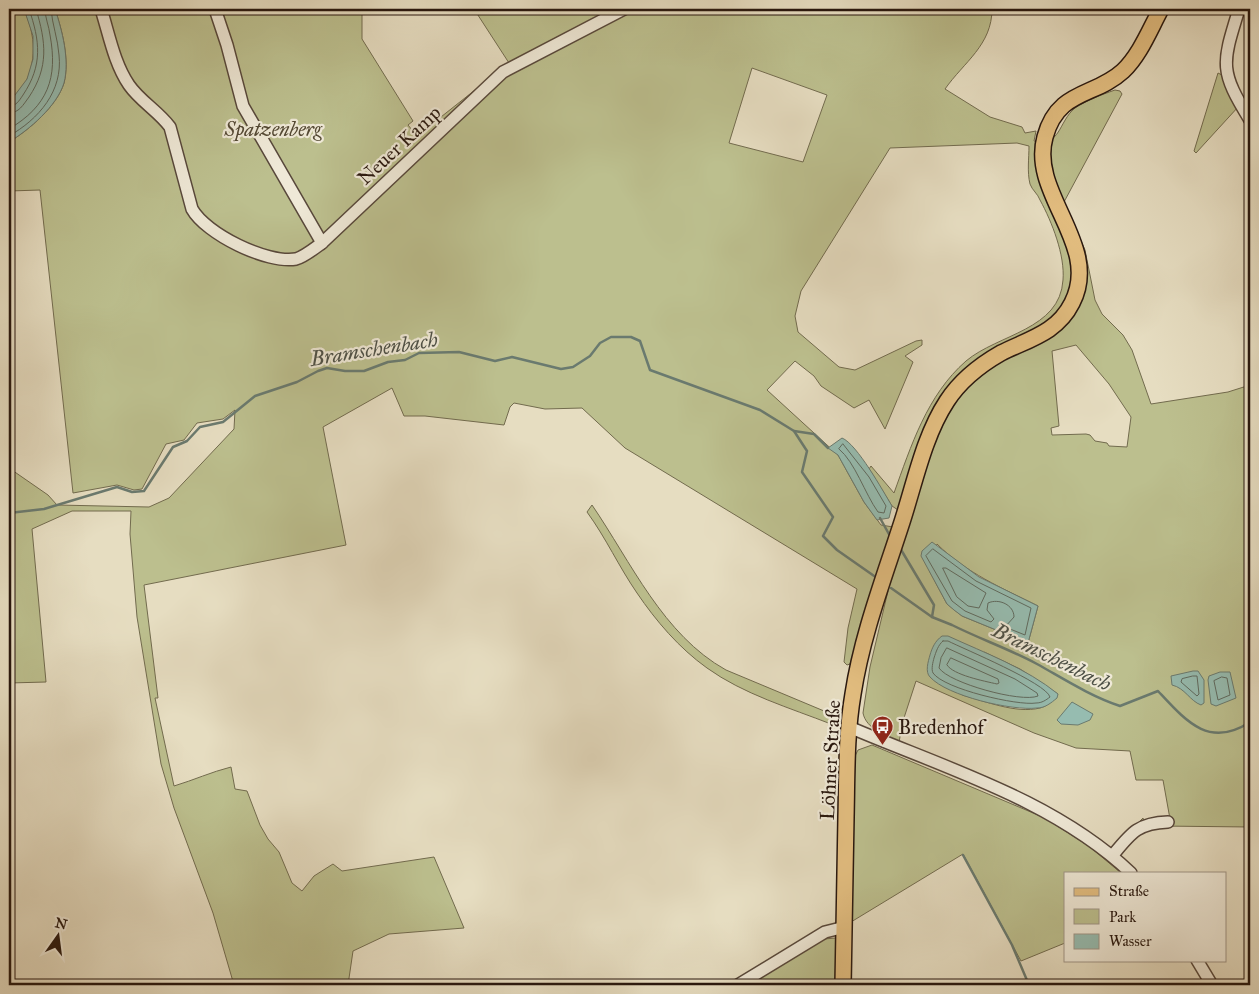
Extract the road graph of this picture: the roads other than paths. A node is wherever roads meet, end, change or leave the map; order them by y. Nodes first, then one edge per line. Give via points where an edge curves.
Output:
1 (101, 9) edge
2 (214, 9) edge
3 (624, 9) edge
4 (1161, 9) edge
5 (1239, 9) edge
6 (1250, 120) edge
7 (322, 243) junction
8 (849, 727) junction
9 (1168, 822) dead end
10 (1112, 855) junction
11 (1130, 872) edge
12 (844, 927) junction
13 (1198, 962) edge
14 (738, 985) edge
15 (844, 985) edge
16 (1212, 985) edge

1 - 7 street, Neuer Kamp via 117,64 130,86 170,127 192,209 198,219 232,242 275,258 296,259
2 - 7 street via 243,106
3 - 7 street, Neuer Kamp via 503,72
4 - 8 main road, Löhner Straße via 1125,70 1072,98 1053,117 1043,149 1045,172 1078,258 1074,300 1066,315 1051,329 984,364 970,374 948,399 932,431 864,644 854,685
5 - 6 street via 1225,68
8 - 10 street via 1037,806
8 - 12 main road, Löhner Straße
9 - 10 street via 1142,826
10 - 11 street
12 - 14 street via 825,932
12 - 15 main road, Löhner Straße
13 - 16 street

